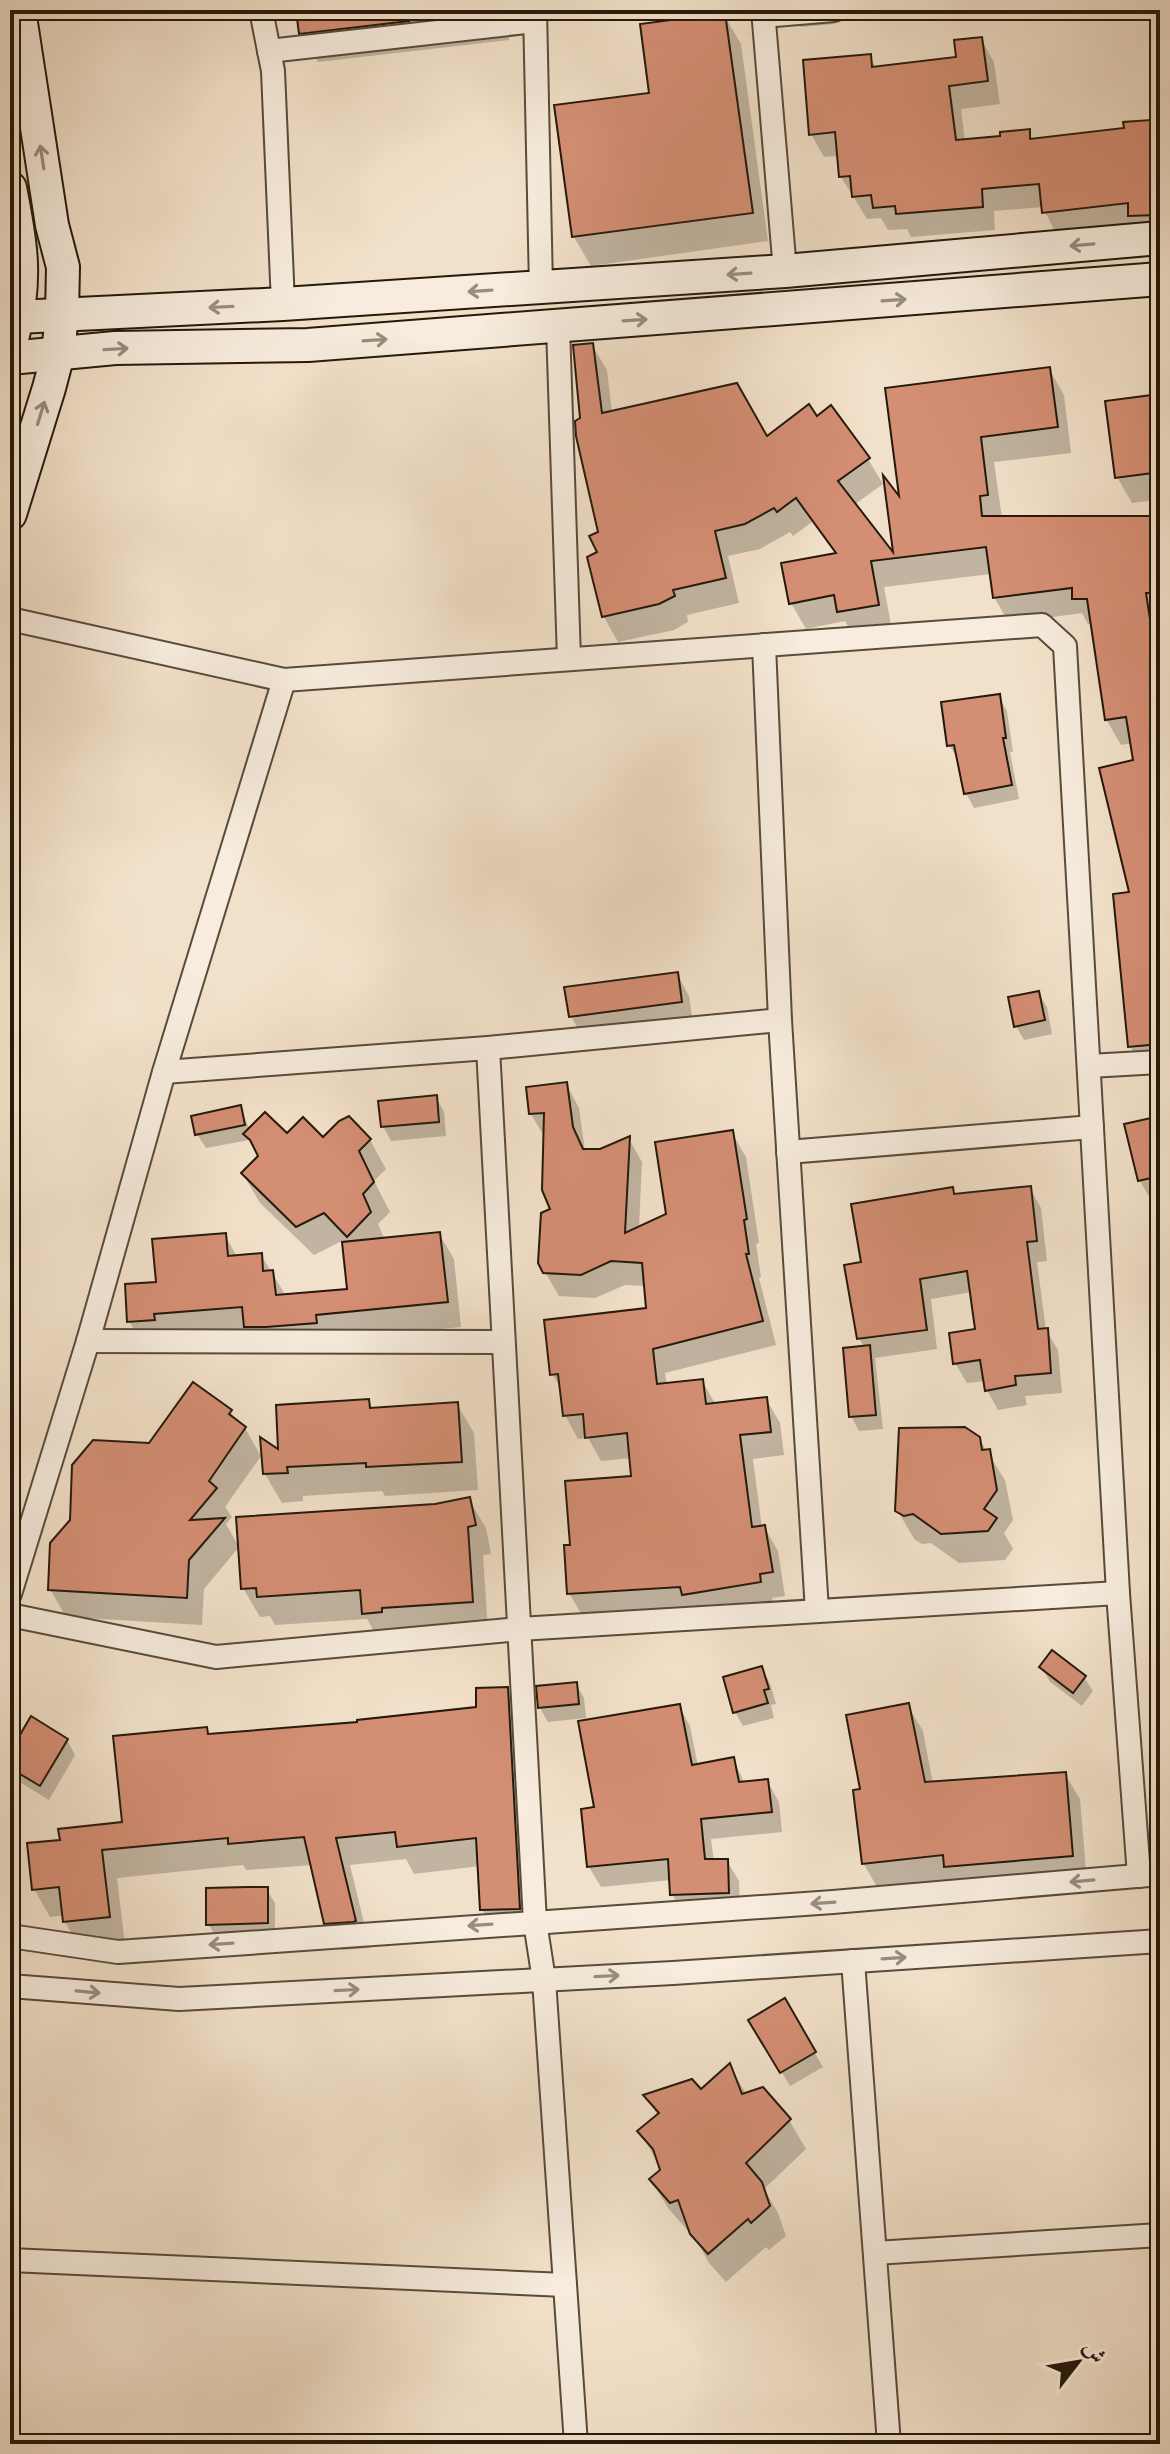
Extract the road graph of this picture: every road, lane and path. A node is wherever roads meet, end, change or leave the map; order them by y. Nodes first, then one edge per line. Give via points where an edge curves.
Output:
1 (19, 10) edge
2 (261, 10) edge
3 (834, 10) edge
4 (763, 13) edge
5 (535, 16) edge
6 (269, 51) junction
7 (10, 188) edge
8 (1160, 238) edge
9 (785, 271) junction
10 (1160, 279) edge
11 (541, 287) junction
12 (283, 304) junction
13 (62, 314) junction
14 (558, 326) junction
15 (12, 327) edge
16 (58, 354) junction
17 (10, 358) edge
18 (10, 514) edge
19 (10, 619) edge
20 (764, 645) junction
21 (569, 659) junction
22 (284, 680) junction
23 (780, 1020) junction
24 (488, 1048) junction
25 (1160, 1062) edge
26 (1089, 1066) junction
27 (164, 1072) junction
28 (1092, 1127) junction
29 (788, 1152) junction
30 (88, 1341) junction
31 (503, 1342) junction
32 (1118, 1593) junction
33 (10, 1594) edge
34 (817, 1611) junction
35 (10, 1615) edge
36 (519, 1629) junction
37 (1150, 1875) edge
38 (535, 1922) junction
39 (10, 1936) edge
40 (1160, 1941) edge
41 (853, 1961) junction
42 (544, 1980) junction
43 (10, 1986) edge
44 (1160, 2235) edge
45 (875, 2253) junction
46 (10, 2260) edge
47 (565, 2285) junction
48 (576, 2444) edge
49 (889, 2444) edge

13 -> 1 street via 63,267
2 - 6 street
3 - 4 street
4 - 9 street
5 - 6 street
5 - 11 street
6 - 12 street
7 - 15 street via 23,287
8 -> 9 street
9 -> 11 street
14 -> 10 street
11 -> 12 street
12 -> 13 street
13 - 15 street
13 - 16 street
16 -> 14 street via 308,345
14 - 21 street
16 - 17 street
18 -> 16 street
19 - 22 street
20 - 21 street
20 - 23 street
20 - 26 street via 1042,625 1065,646
21 - 22 street
22 - 27 street
23 - 24 street
23 - 29 street
24 - 27 street
24 - 31 street
25 - 26 street
26 - 28 street
27 - 30 street
28 - 29 street
28 - 32 street
29 - 34 street
30 - 31 street
30 - 33 street
31 - 36 street
32 - 34 street
32 - 37 street
34 - 36 street
35 - 36 street via 216,1657
36 - 38 street
37 -> 38 street
38 -> 39 street via 118,1952
38 - 42 street
41 -> 40 street
42 -> 41 street
41 - 45 street
43 -> 42 street via 179,1999
42 - 47 street
44 - 45 street
45 - 49 street
46 - 47 street
47 - 48 street

